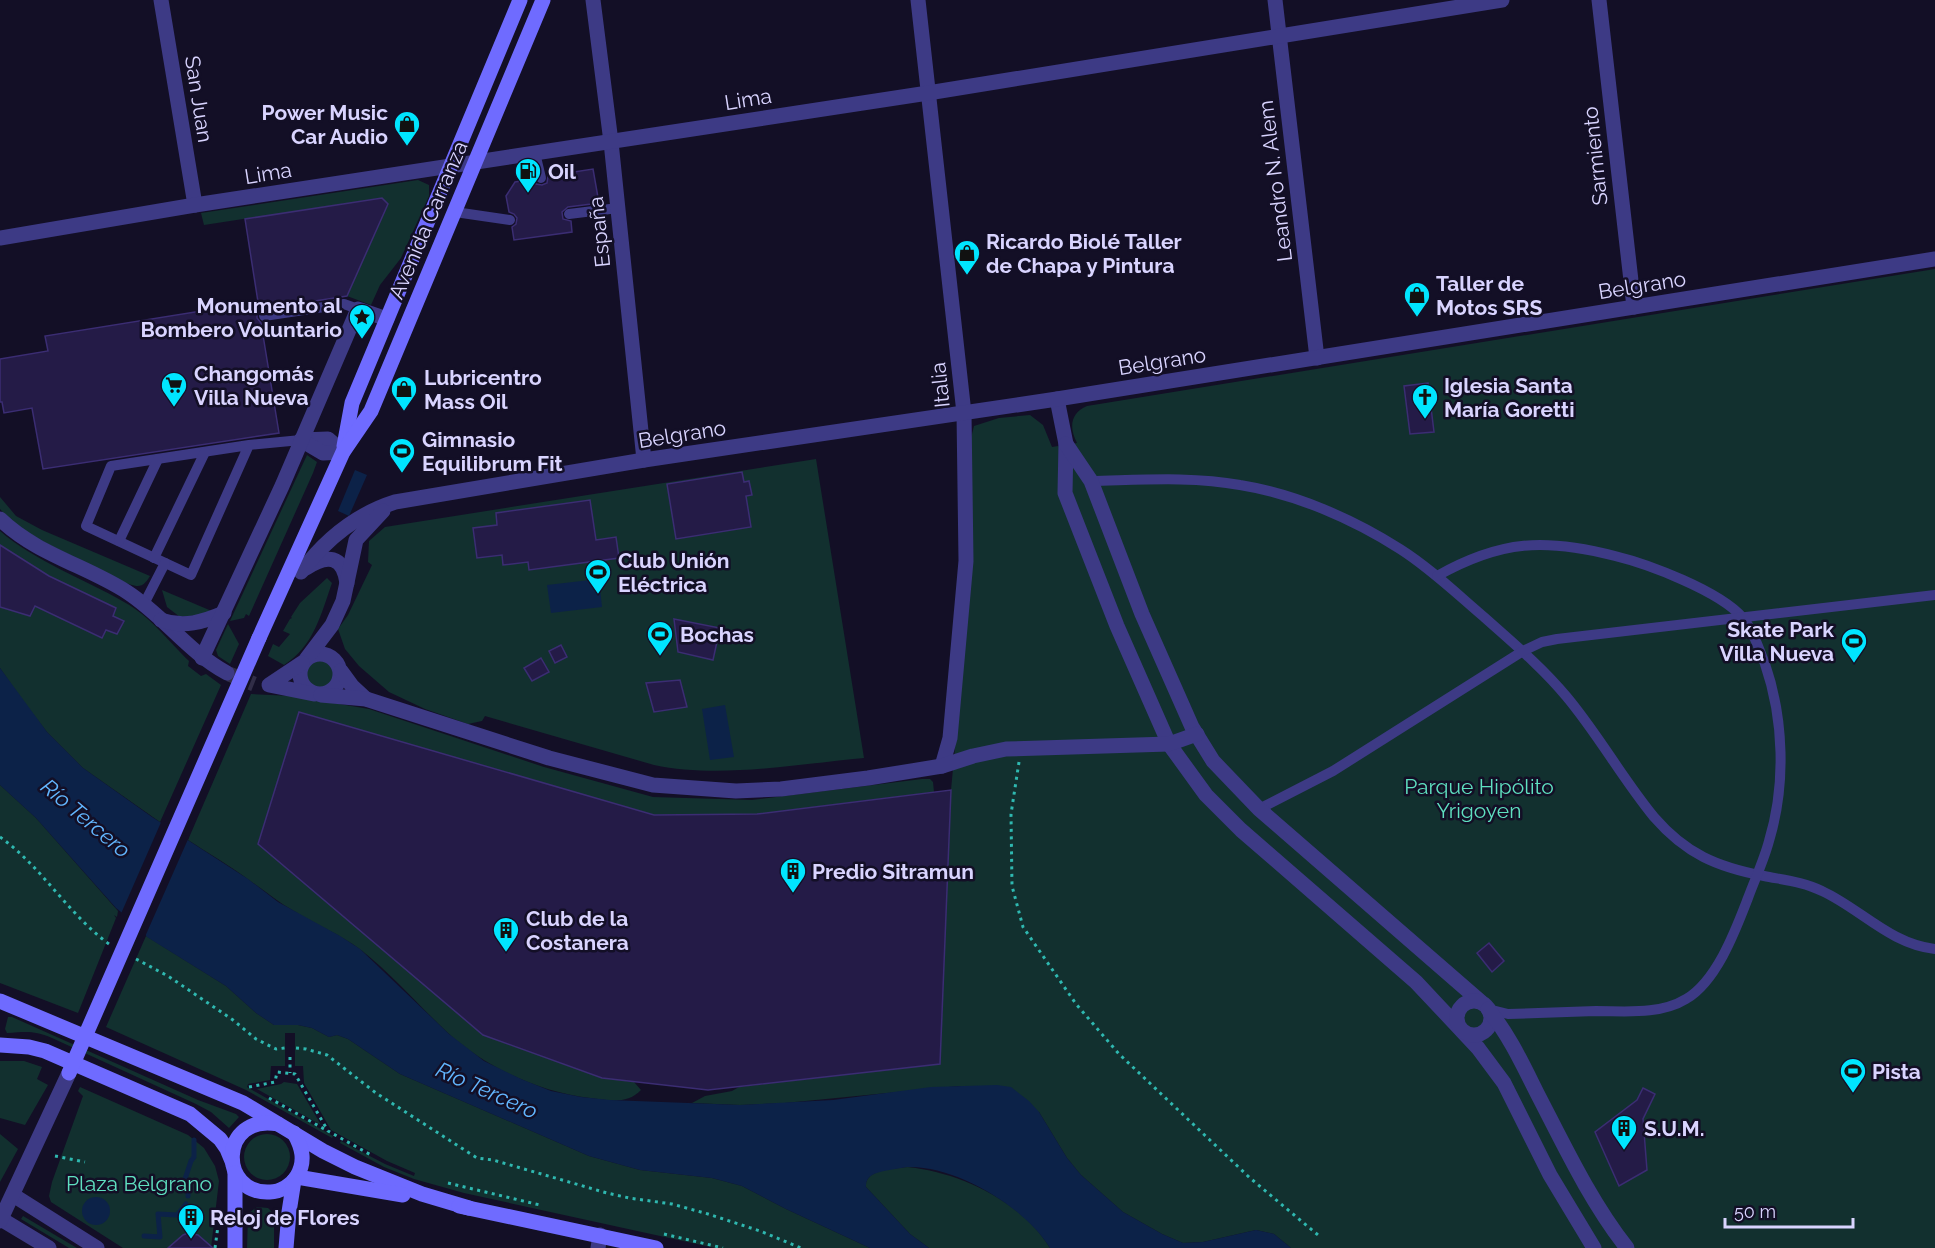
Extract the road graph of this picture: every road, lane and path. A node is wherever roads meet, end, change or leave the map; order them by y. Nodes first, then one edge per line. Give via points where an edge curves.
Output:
1 (161, 0) edge
2 (520, 0) edge
3 (543, 0) edge
4 (593, 0) edge
5 (918, 0) edge
6 (1275, 0) edge
7 (1502, 0) edge
8 (1599, 0) edge
9 (1280, 36) junction
10 (928, 93) junction
11 (611, 142) junction
12 (536, 153) junction
13 (476, 162) junction
14 (450, 166) junction
15 (541, 178) dead end
16 (195, 205) junction
17 (618, 208) junction
18 (455, 212) junction
19 (569, 214) dead end
20 (510, 220) dead end
21 (0, 238) edge
22 (1935, 259) edge
23 (1634, 307) junction
24 (358, 309) junction
25 (264, 316) dead end
26 (387, 319) junction
27 (1317, 358) junction
28 (1057, 399) junction
29 (964, 413) junction
30 (301, 440) junction
31 (1066, 444) junction
32 (249, 445) junction
33 (205, 452) junction
34 (343, 452) junction
35 (158, 459) junction
36 (644, 460) junction
37 (1091, 481) junction
38 (395, 502) junction
39 (0, 519) edge
40 (119, 542) junction
41 (160, 560) junction
42 (301, 572) junction
43 (1437, 576) junction
44 (347, 583) junction
45 (280, 593) junction
46 (1935, 596) edge
47 (144, 604) junction
48 (224, 613) junction
49 (1743, 618) junction
50 (160, 620) junction
51 (332, 625) junction
52 (1523, 651) junction
53 (202, 658) junction
54 (305, 660) junction
55 (338, 666) junction
56 (227, 673) tunnel mouth
57 (317, 694) junction
58 (366, 699) junction
59 (1197, 734) junction
60 (1169, 744) junction
61 (1020, 749) junction
62 (942, 766) junction
63 (1259, 809) junction
64 (1757, 875) junction
65 (1935, 949) edge
66 (0, 1001) edge
67 (1485, 1006) junction
68 (1460, 1028) junction
69 (0, 1045) edge
70 (296, 1048) dead end
71 (290, 1057) dead end
72 (69, 1073) joint
73 (290, 1073) junction
74 (259, 1092) dead end
75 (269, 1098) dead end
76 (289, 1129) junction
77 (328, 1131) junction
78 (55, 1156) dead end
79 (376, 1157) dead end
80 (85, 1162) dead end
81 (233, 1167) junction
82 (296, 1178) junction
83 (444, 1182) dead end
84 (13, 1195) junction
85 (543, 1206) dead end
86 (469, 1208) junction
87 (0, 1220) edge
88 (218, 1220) dead end
89 (656, 1232) dead end
90 (1318, 1235) dead end
91 (599, 1241) edge
92 (49, 1248) edge
93 (98, 1248) edge
94 (215, 1248) edge
95 (235, 1248) edge
96 (286, 1248) edge
97 (656, 1248) edge
98 (723, 1248) edge
99 (801, 1248) edge
100 (1594, 1248) edge
101 (1627, 1248) edge

1 - 16 street, San Juan
2 - 14 main road, Avenida Carranza
3 - 13 main road, Avenida Carranza
4 - 11 street, España
5 - 10 street, Italia
6 - 9 street, Leandro N. Alem
7 - 9 street, Lima
8 - 23 street, Sarmiento
9 - 10 street, Lima
9 - 27 street, Leandro N. Alem
10 - 11 street, Lima
10 - 29 street, Italia
11 - 12 street, Lima
11 - 17 street, España
12 - 13 street, Lima
12 - 15 lane
13 - 14 street, Lima
13 - 18 main road, Avenida Carranza
14 - 16 street, Lima
14 - 26 main road, Avenida Carranza
16 - 21 street, Lima
17 - 19 lane
17 - 36 street, España
18 - 20 lane
18 - 34 main road, Avenida Carranza via 371,411
22 - 23 street, Belgrano
23 - 27 street, Belgrano
24 - 25 lane via 344,304
24 - 26 street
24 - 30 street
26 - 34 main road, Avenida Carranza via 352,403
27 - 28 street, Belgrano
28 - 29 street, Belgrano
28 - 31 street
29 - 36 street, Belgrano
29 - 62 street, Italia via 966,561 950,738
30 - 32 lane
30 - 34 street via 323,453
30 - 48 street
31 - 37 street
31 - 60 street via 1065,493
32 - 33 lane
32 - 41 lane via 192,575
33 - 35 lane
33 - 41 lane
34 - 45 main road, Avenida Carranza
35 - 40 lane
35 - 40 lane via 111,466 86,526
36 - 38 street, Belgrano
37 - 43 lane via 1197,480 1287,496 1367,529
37 - 59 street via 1142,614
38 - 42 street, Belgrano via 357,520 316,552
38 - 44 street via 356,540
39 - 47 street via 28,540
40 - 41 lane
41 - 47 lane
42 - 44 street via 314,563 332,559 342,566
42 - 45 street
43 - 49 lane via 1497,550 1552,543 1580,546 1639,562 1692,584
43 - 52 lane
44 - 51 street
45 - 72 main road, Avenida Carranza, bridge
46 - 49 lane
47 - 50 street
48 - 50 street via 190,624
48 - 53 street
49 - 52 lane via 1557,639
49 - 64 lane via 1770,677 1779,720 1778,797 1769,842
50 - 53 street
51 - 54 street
51 - 55 street via 332,650
52 - 63 lane via 1333,771
52 - 64 lane via 1564,693 1665,830 1703,859
53 - 56 street
54 - 55 street via 322,653
54 - 57 street via 300,681
54 - 57 street via 261,685
55 - 57 street via 336,687
55 - 58 street
57 - 58 street
58 - 62 street via 549,758 652,785 765,790
59 - 60 street
59 - 63 street via 1213,761
60 - 61 street
60 - 68 street via 1206,795 1241,830 1416,982
61 - 62 street via 973,756
61 - 90 path via 1011,814 1012,886 1023,927 1076,1004 1119,1054 1250,1178
63 - 67 street
64 - 65 lane via 1824,891 1894,937
64 - 67 lane via 1732,941 1708,976 1688,998 1676,1004 1648,1010 1508,1014
66 - 76 main road via 243,1103
67 - 68 street via 1470,1001 1461,1006 1457,1017
67 - 68 street via 1491,1019 1484,1031 1469,1034
67 - 101 street via 1510,1039 1569,1155 1610,1227
68 - 100 street via 1504,1083 1550,1175
69 - 81 main road via 45,1051 190,1114 220,1138
70 - 99 path via 327,1055 376,1093 477,1158 629,1198 672,1204
71 - 73 path
72 - 84 street
73 - 74 path via 276,1072 275,1082 249,1087
73 - 77 path via 295,1074
75 - 77 path
76 - 81 main road via 264,1122 247,1128 235,1142
76 - 82 main road via 300,1143 302,1154
76 - 86 main road via 332,1156 384,1180
77 - 79 path
78 - 80 path
81 - 82 main road via 242,1183 263,1192 285,1188
81 - 95 main road
82 - 86 main road
82 - 96 main road
83 - 85 path
84 - 87 street
84 - 93 street
86 - 91 main road
87 - 92 street
88 - 94 path
89 - 98 path
91 - 97 main road

